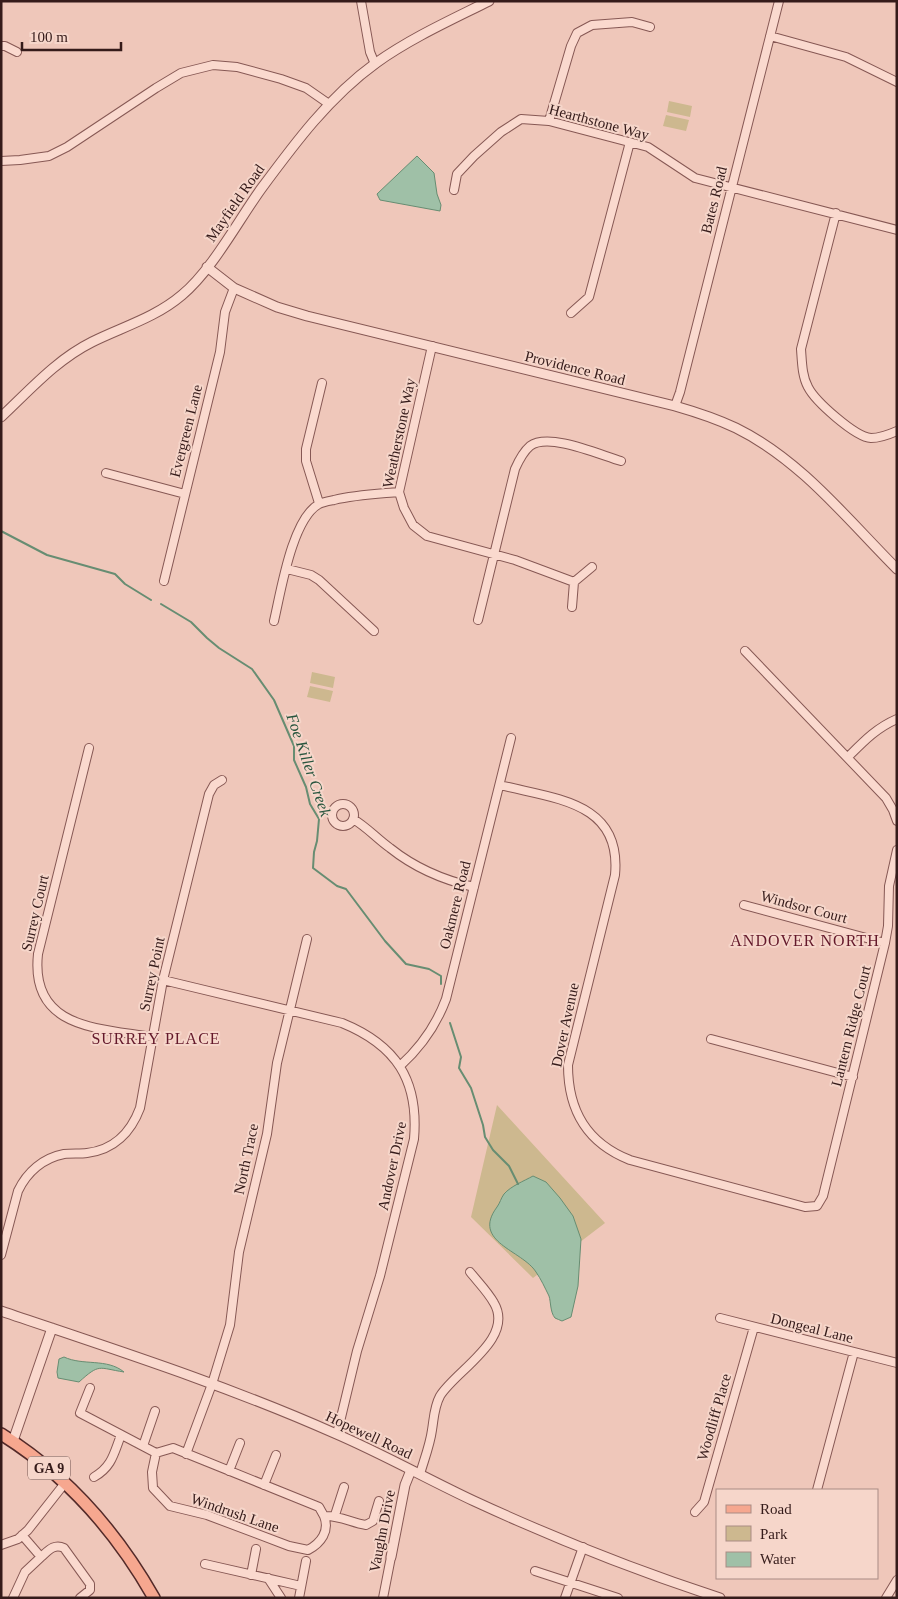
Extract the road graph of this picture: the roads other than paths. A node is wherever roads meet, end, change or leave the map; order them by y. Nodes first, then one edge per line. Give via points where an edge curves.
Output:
1 (360, 1) edge
2 (489, 1) edge
3 (779, 1) edge
4 (650, 27) dead end
5 (770, 36) junction
6 (1, 46) edge
7 (16, 52) dead end
8 (375, 64) junction
9 (897, 82) edge
10 (329, 104) junction
11 (550, 121) junction
12 (630, 142) junction
13 (1, 161) edge
14 (732, 187) junction
15 (454, 190) dead end
16 (836, 213) junction
17 (897, 230) edge
18 (207, 267) junction
19 (234, 288) junction
20 (571, 313) dead end
21 (432, 346) junction
22 (322, 383) dead end
23 (675, 406) junction
24 (1, 416) edge
25 (897, 431) edge
26 (621, 462) dead end
27 (106, 473) dead end
28 (399, 492) junction
29 (185, 494) junction
30 (320, 504) junction
31 (495, 555) junction
32 (592, 567) dead end
33 (287, 569) junction
34 (897, 569) edge
35 (164, 581) dead end
36 (574, 582) junction
37 (572, 607) dead end
38 (478, 620) dead end
39 (274, 621) dead end
40 (374, 631) dead end
41 (745, 651) dead end
42 (897, 719) edge
43 (511, 738) dead end
44 (89, 748) dead end
45 (848, 757) junction
46 (222, 780) dead end
47 (500, 785) junction
48 (353, 819) dead end
49 (897, 821) edge
50 (897, 850) edge
51 (474, 887) junction
52 (744, 905) dead end
53 (307, 939) dead end
54 (886, 943) junction
55 (164, 980) junction
56 (289, 1010) junction
57 (152, 1037) junction
58 (711, 1039) dead end
59 (400, 1066) junction
60 (853, 1077) junction
61 (817, 1206) joint
62 (1, 1255) edge
63 (470, 1272) dead end
64 (1, 1311) edge
65 (720, 1318) dead end
66 (754, 1327) junction
67 (52, 1328) junction
68 (854, 1352) junction
69 (897, 1364) edge
70 (212, 1384) junction
71 (90, 1388) dead end
72 (155, 1411) dead end
73 (1, 1434) edge
74 (336, 1434) junction
75 (122, 1435) junction
76 (13, 1441) junction
77 (240, 1443) dead end
78 (143, 1446) junction
79 (156, 1453) junction
80 (186, 1454) junction
81 (276, 1455) dead end
82 (411, 1470) junction
83 (229, 1471) junction
84 (420, 1474) junction
85 (94, 1477) dead end
86 (65, 1483) junction
87 (264, 1485) junction
88 (344, 1488) dead end
89 (817, 1489) edge
90 (379, 1501) dead end
91 (695, 1512) dead end
92 (335, 1515) junction
93 (324, 1516) junction
94 (22, 1535) junction
95 (1, 1545) edge
96 (583, 1546) junction
97 (256, 1549) dead end
98 (41, 1557) junction
99 (391, 1557) joint
100 (306, 1561) dead end
101 (205, 1564) dead end
102 (535, 1572) dead end
103 (251, 1575) junction
104 (268, 1578) junction
105 (897, 1580) edge
106 (570, 1582) junction
107 (302, 1586) junction
108 (13, 1598) edge
109 (80, 1598) edge
110 (154, 1598) edge
111 (280, 1598) edge
112 (299, 1598) edge
113 (383, 1598) edge
114 (565, 1598) edge
115 (618, 1598) edge
116 (720, 1598) edge
117 (886, 1598) edge

1 - 8 street
2 - 8 street, Mayfield Road
3 - 5 street, Bates Road
4 - 11 street via 632,22 592,26 577,32
5 - 9 street via 846,57
5 - 14 street, Bates Road
6 - 7 street
8 - 10 street, Mayfield Road
10 - 13 street via 306,88 281,79 237,67 213,65 181,73 49,156
10 - 18 street, Mayfield Road via 264,185
11 - 12 street, Hearthstone Way
11 - 15 street, Hearthstone Way via 521,119 501,132 458,174
12 - 14 street, Hearthstone Way via 648,147 695,178
12 - 20 street via 590,297
14 - 16 street, Hearthstone Way
14 - 23 street, Bates Road
16 - 17 street, Hearthstone Way
16 - 25 street via 801,349 803,372 809,389 833,415 856,433 869,438
18 - 19 street, Providence Road
18 - 24 street, Mayfield Road via 182,295 147,318 70,355
19 - 21 street, Providence Road via 306,316
19 - 29 street, Evergreen Lane via 225,312 220,352
21 - 23 street, Providence Road
21 - 28 street, Weatherstone Way
22 - 30 street via 306,449 306,461
23 - 34 street, Providence Road via 736,428 790,463
26 - 31 street via 550,441 531,445 515,469
27 - 29 street
28 - 30 street via 351,496
28 - 31 street, Weatherstone Way via 413,525 426,536
29 - 35 street, Evergreen Lane
30 - 33 street via 304,518
31 - 36 street, Weatherstone Way
31 - 38 street
32 - 36 street
33 - 39 street
33 - 40 street via 319,580
36 - 37 street
41 - 45 street
42 - 45 street via 872,734
43 - 47 street, Oakmere Road
44 - 57 street, Surrey Court via 38,954 38,980 50,1004 70,1021
45 - 49 street via 886,798
46 - 55 street, Surrey Point via 209,794
47 - 51 street, Oakmere Road
47 - 61 street, Dover Avenue via 584,808 604,825 614,847 615,875 568,1065 571,1099 586,1130 606,1149 630,1160 805,1207
48 - 51 street via 414,865
50 - 54 street, Lantern Ridge Court via 888,886
51 - 59 street, Oakmere Road via 442,1011 424,1041
52 - 54 street, Windsor Court
53 - 56 street, North Trace
54 - 60 street, Lantern Ridge Court
55 - 56 street, Andover Drive
55 - 57 street, Surrey Point
56 - 59 street, Andover Drive via 360,1030 382,1045
56 - 70 street, North Trace via 277,1063 267,1134 239,1252 230,1325
57 - 62 street, Surrey Point via 140,1108 131,1128 115,1143 101,1150 64,1154 33,1169 18,1191
58 - 60 street
59 - 74 street, Andover Drive via 414,1100 414,1139
60 - 61 street, Lantern Ridge Court via 823,1196
63 - 84 street via 494,1303 498,1322 482,1353 441,1395 435,1407
64 - 67 street, Hopewell Road
65 - 66 street, Dongeal Lane
66 - 68 street, Dongeal Lane
66 - 91 street, Woodliff Place via 704,1502
67 - 70 street, Hopewell Road
67 - 76 street
68 - 69 street, Dongeal Lane
68 - 89 street
70 - 74 street, Hopewell Road
70 - 80 street
71 - 75 street via 80,1413
72 - 78 street
73 - 76 main road, GA 9
74 - 82 street, Hopewell Road
75 - 78 street
75 - 85 street via 110,1465
76 - 86 main road, GA 9
77 - 83 street
78 - 79 street
79 - 80 street via 172,1448
79 - 93 street, Windrush Lane via 153,1488 170,1506 207,1515 288,1546 308,1550 318,1544 326,1532
80 - 83 street
81 - 87 street
82 - 84 street, Hopewell Road
82 - 99 street, Vaughn Drive
83 - 87 street
84 - 96 street, Hopewell Road
86 - 94 street
86 - 110 main road, GA 9 via 111,1532
87 - 93 street via 319,1507
88 - 92 street
90 - 92 street via 373,1520 366,1526
92 - 93 street
94 - 95 street via 18,1540
94 - 98 street
96 - 106 street
96 - 116 street, Hopewell Road
97 - 103 street
98 - 108 street via 25,1572
98 - 109 street via 54,1547 64,1548 90,1584 90,1590
99 - 113 street, Vaughn Drive
100 - 107 street
101 - 103 street
102 - 106 street
103 - 104 street
104 - 107 street
104 - 111 street
105 - 117 street
106 - 114 street
106 - 115 street
107 - 112 street

